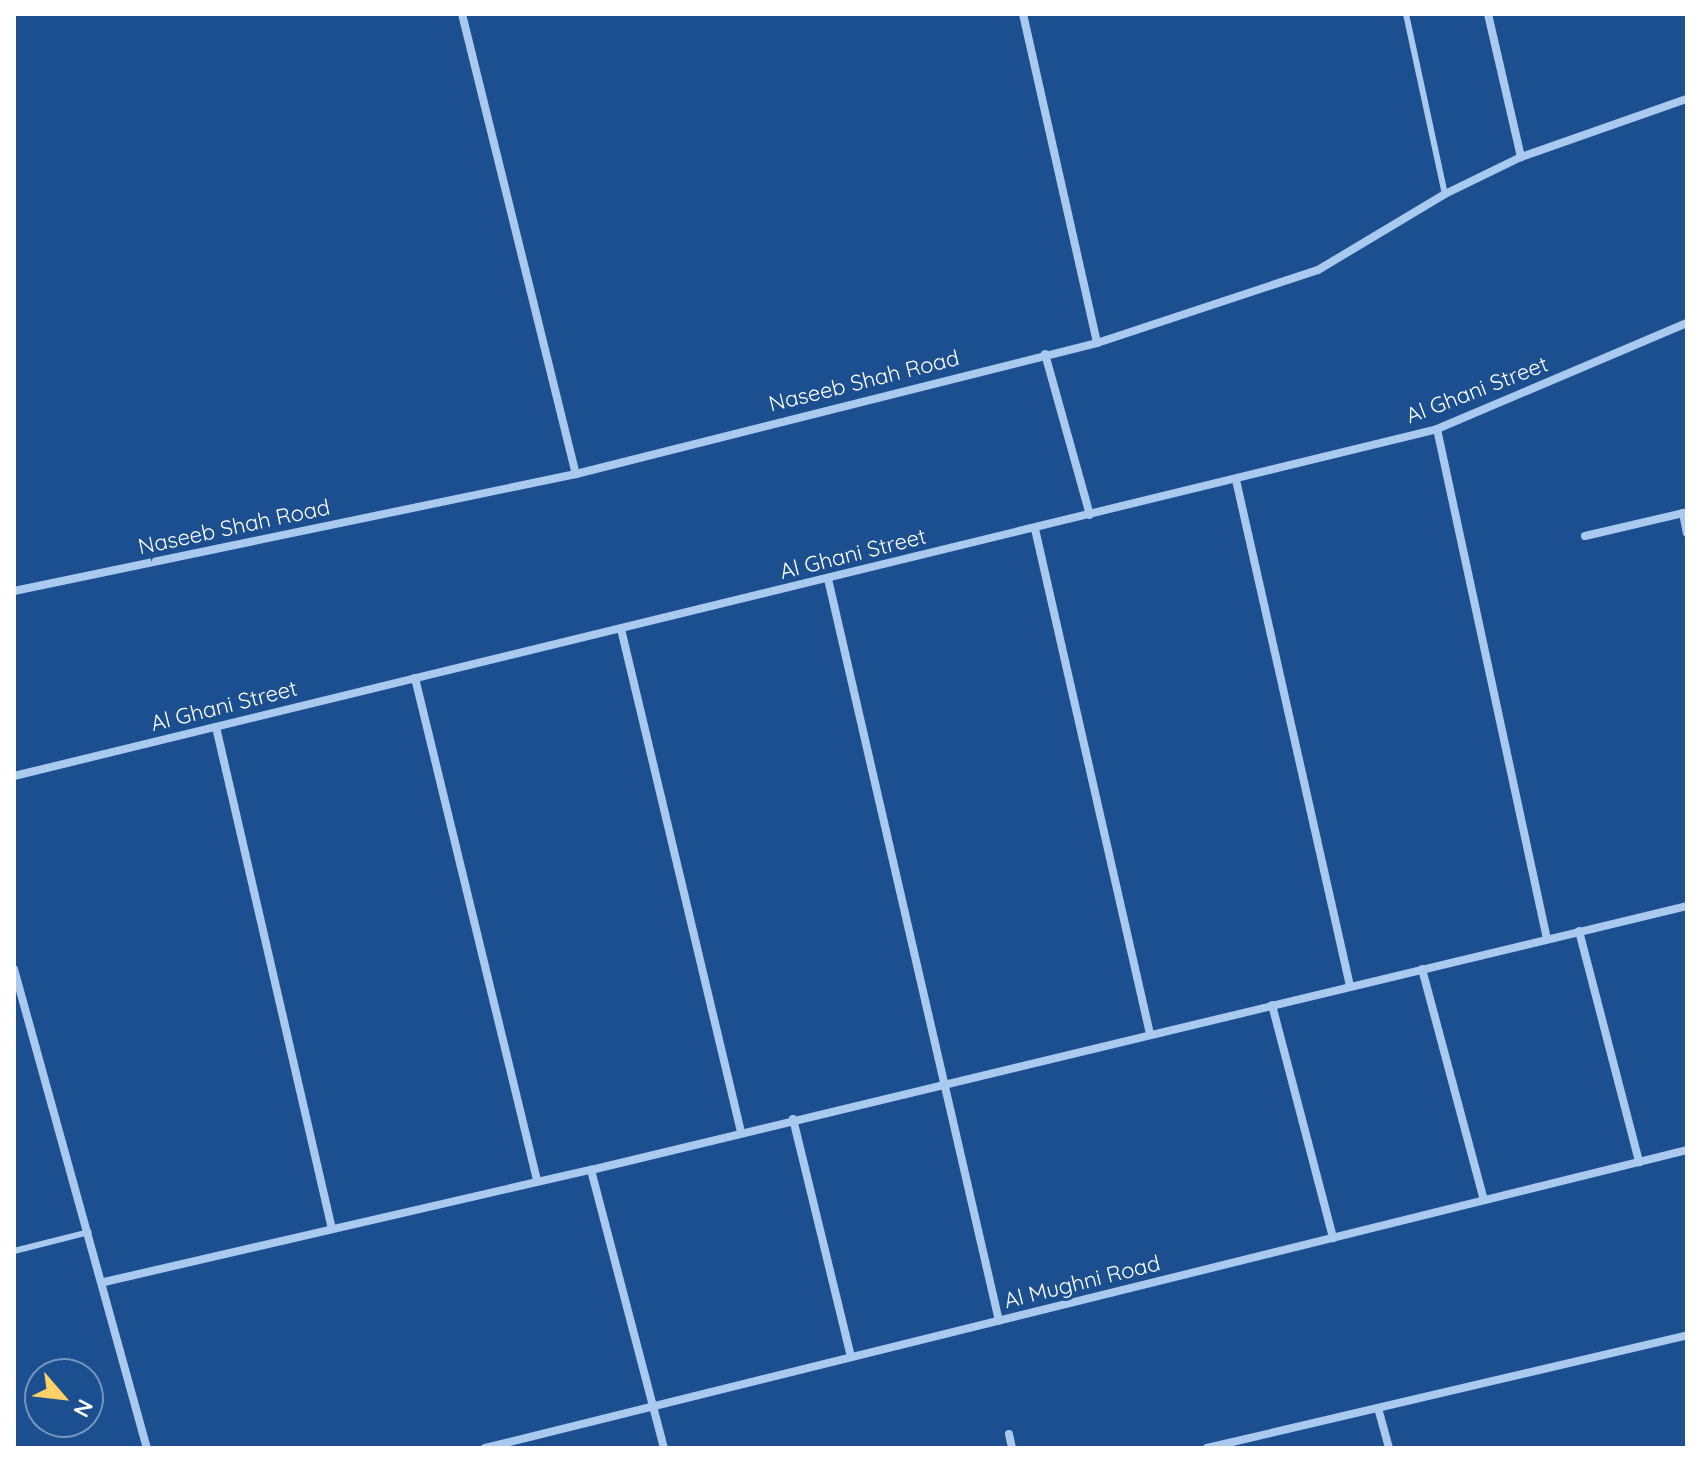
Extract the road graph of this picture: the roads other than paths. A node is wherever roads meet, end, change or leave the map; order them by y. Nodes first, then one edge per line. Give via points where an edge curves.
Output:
1 (462, 14) edge
2 (1023, 14) edge
3 (1406, 14) edge
4 (1488, 14) edge
5 (1687, 99) edge
6 (1521, 157) junction
7 (1445, 194) junction
8 (1687, 323) edge
9 (1097, 343) junction
10 (1045, 354) junction
11 (1437, 429) junction
12 (576, 474) junction
13 (1236, 480) junction
14 (1685, 513) edge
15 (1090, 515) junction
16 (1035, 529) junction
17 (1687, 533) edge
18 (1585, 536) dead end
19 (828, 579) junction
20 (14, 591) edge
21 (621, 629) junction
22 (415, 678) junction
23 (216, 727) junction
24 (14, 776) edge
25 (1687, 906) edge
26 (1579, 931) junction
27 (1547, 939) junction
28 (14, 969) edge
29 (1422, 969) junction
30 (1350, 986) junction
31 (1272, 1005) junction
32 (1150, 1034) junction
33 (941, 1084) junction
34 (793, 1119) junction
35 (741, 1132) junction
36 (1687, 1150) edge
37 (1639, 1162) junction
38 (591, 1170) junction
39 (537, 1180) junction
40 (1484, 1200) junction
41 (332, 1229) junction
42 (89, 1232) junction
43 (1333, 1238) junction
44 (14, 1251) edge
45 (104, 1282) junction
46 (999, 1321) junction
47 (1687, 1335) edge
48 (851, 1357) junction
49 (1378, 1408) junction
50 (655, 1409) junction
51 (1009, 1434) dead end
52 (147, 1448) edge
53 (485, 1448) edge
54 (664, 1448) edge
55 (1012, 1448) edge
56 (1207, 1448) edge
57 (1389, 1448) edge

1 - 12 street
2 - 9 street
3 - 7 lane
4 - 6 street
5 - 6 street, Naseeb Shah Road
6 - 7 street, Naseeb Shah Road
7 - 9 street, Naseeb Shah Road via 1318,270
8 - 11 street, Al Ghani Street
9 - 10 street, Naseeb Shah Road
10 - 12 street, Naseeb Shah Road
10 - 15 street
11 - 13 street, Al Ghani Street
11 - 27 street
12 - 20 street, Naseeb Shah Road
13 - 15 street, Al Ghani Street
13 - 30 street
14 - 17 street
14 - 18 street
15 - 16 street, Al Ghani Street
16 - 19 street, Al Ghani Street
16 - 32 street
19 - 21 street, Al Ghani Street
19 - 33 street
21 - 22 street, Al Ghani Street
21 - 35 street
22 - 23 street, Al Ghani Street
22 - 39 street
23 - 24 street, Al Ghani Street
23 - 41 street
25 - 26 street
26 - 27 street
26 - 37 street
27 - 29 street
28 - 42 street
29 - 30 street
29 - 40 street
30 - 31 street
31 - 32 street
31 - 43 street
32 - 33 street
33 - 34 street
33 - 46 street
34 - 35 street
34 - 48 street
35 - 38 street
36 - 37 street, Al Mughni Road
37 - 40 street, Al Mughni Road
38 - 39 street
38 - 50 street
39 - 41 street
40 - 43 street, Al Mughni Road
41 - 45 street
42 - 44 lane
42 - 45 street
43 - 46 street, Al Mughni Road
45 - 52 street
46 - 48 street, Al Mughni Road
47 - 49 street
48 - 50 street, Al Mughni Road
49 - 56 street
49 - 57 street
50 - 53 street, Al Mughni Road
50 - 54 street
51 - 55 street

